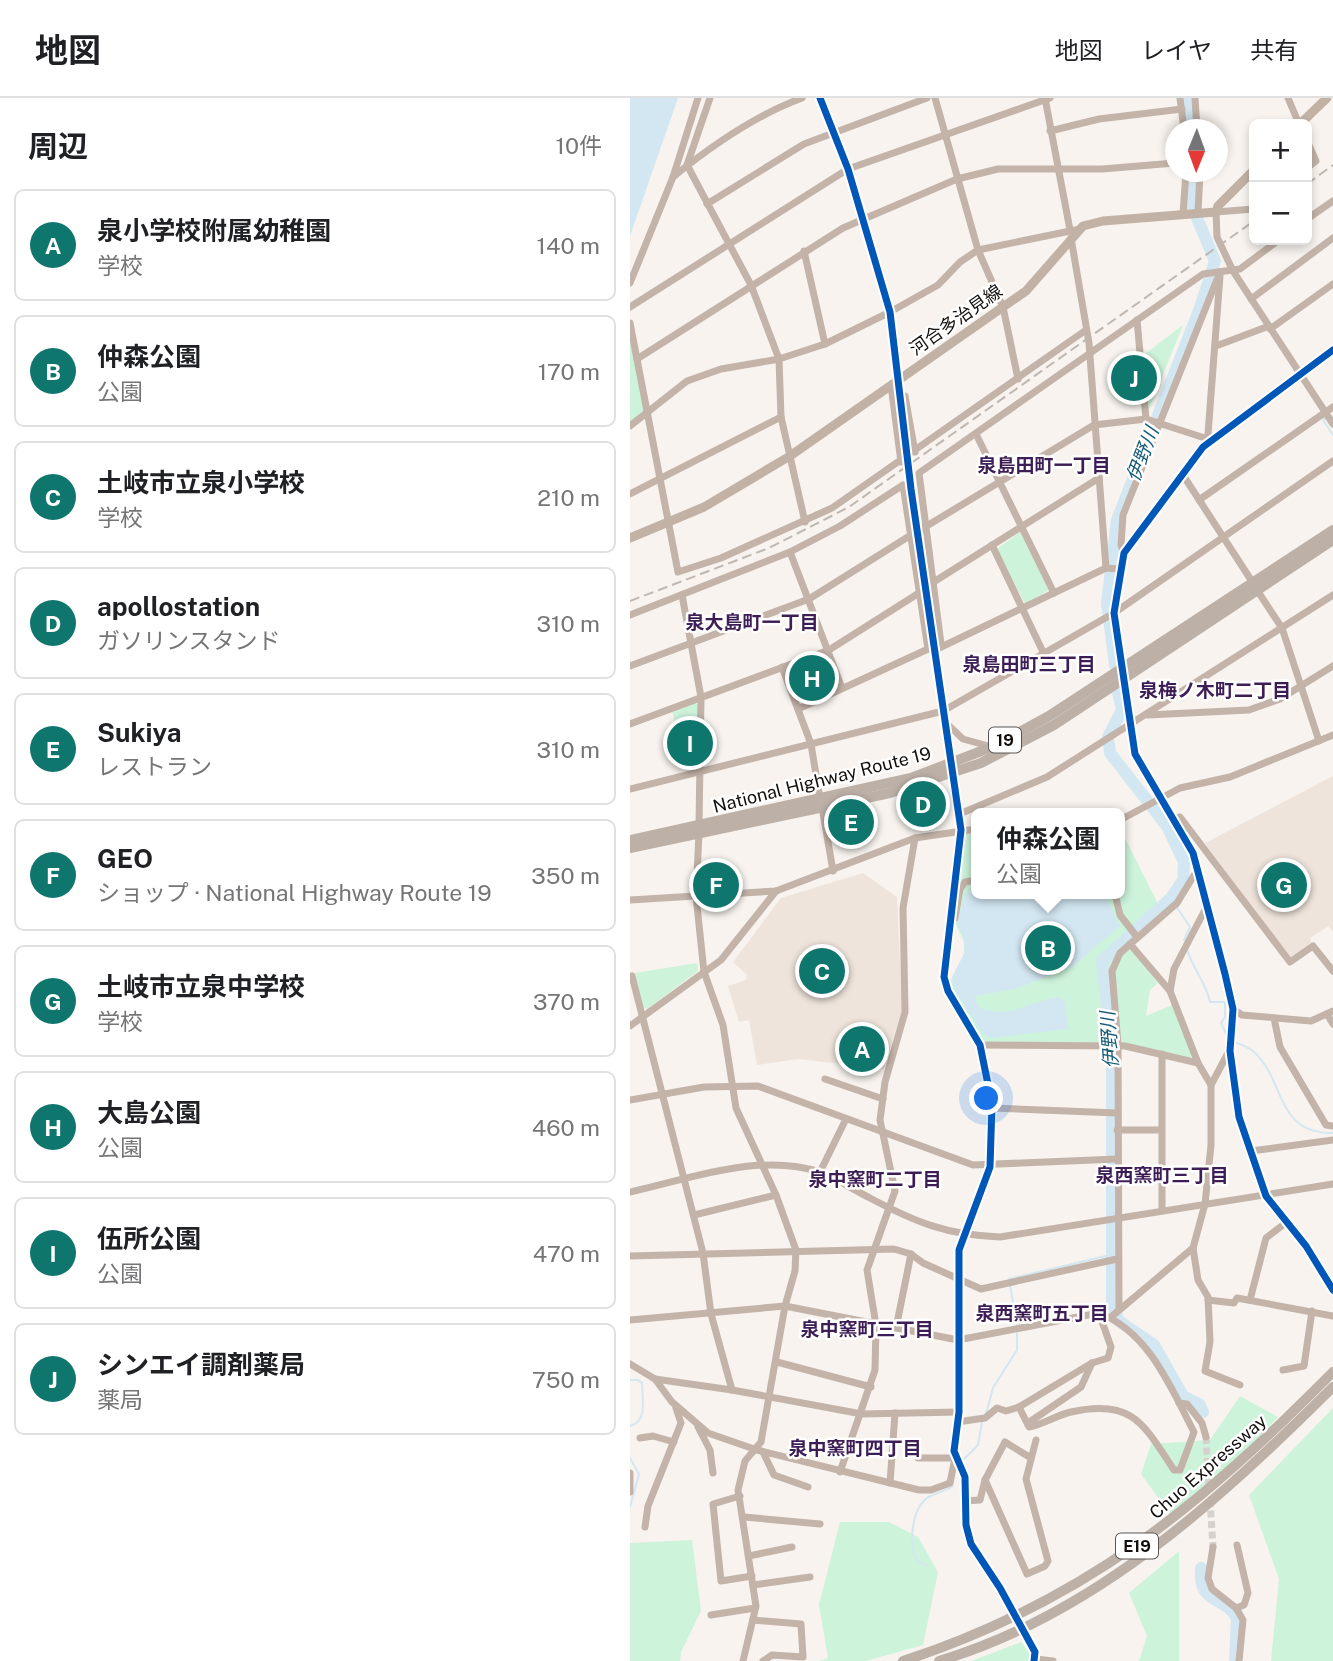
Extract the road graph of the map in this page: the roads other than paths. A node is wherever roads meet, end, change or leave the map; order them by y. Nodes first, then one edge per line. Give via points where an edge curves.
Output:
1 (698, 98) edge
2 (710, 98) edge
3 (802, 98) edge
4 (820, 98) edge
5 (927, 98) edge
6 (935, 98) edge
7 (1047, 98) edge
8 (1181, 98) edge
9 (1195, 98) edge
10 (1288, 98) edge
11 (1327, 98) edge
12 (1182, 109) junction
13 (1183, 119) edge
14 (1196, 119) edge
15 (1298, 119) edge
16 (1305, 119) edge
17 (1050, 131) junction
18 (833, 132) junction
19 (944, 134) junction
20 (1165, 164) edge
21 (687, 165) junction
22 (848, 169) junction
23 (1057, 169) junction
24 (1249, 175) edge
25 (673, 177) junction
26 (957, 179) junction
27 (1187, 182) edge
28 (1198, 182) edge
29 (1333, 201) edge
30 (707, 204) junction
31 (1249, 209) edge
32 (1216, 212) junction
33 (1190, 213) junction
34 (1312, 216) edge
35 (861, 219) junction
36 (1074, 232) junction
37 (1333, 239) edge
38 (728, 243) junction
39 (1272, 245) edge
40 (978, 250) junction
41 (804, 251) junction
42 (1233, 271) junction
43 (1220, 272) junction
44 (630, 283) edge
45 (1333, 284) edge
46 (751, 285) junction
47 (1251, 299) junction
48 (630, 307) edge
49 (1003, 307) junction
50 (890, 312) junction
51 (1137, 320) junction
52 (630, 323) edge
53 (1270, 328) junction
54 (1086, 330) junction
55 (825, 344) junction
56 (1216, 346) junction
57 (1333, 350) edge
58 (1088, 354) junction
59 (637, 359) junction
60 (779, 359) junction
61 (1300, 374) junction
62 (1018, 379) junction
63 (897, 381) junction
64 (1333, 407) edge
65 (648, 413) junction
66 (1325, 413) junction
67 (781, 417) junction
68 (1146, 419) junction
69 (1158, 423) junction
70 (1333, 424) edge
71 (1094, 425) junction
72 (630, 426) edge
73 (976, 434) junction
74 (1211, 440) junction
75 (911, 453) junction
76 (790, 456) junction
77 (1333, 461) edge
78 (901, 462) junction
79 (1183, 475) junction
80 (1099, 478) junction
81 (661, 480) junction
82 (1000, 482) junction
83 (911, 489) tunnel mouth
84 (630, 494) edge
85 (1199, 500) junction
86 (805, 522) junction
87 (668, 523) junction
88 (925, 527) junction
89 (1022, 527) junction
90 (1333, 530) edge
91 (911, 535) junction
92 (630, 538) edge
93 (1223, 538) junction
94 (1333, 540) edge
95 (992, 545) junction
96 (790, 552) junction
97 (1124, 553) junction
98 (1106, 568) junction
99 (1119, 569) junction
100 (932, 583) junction
101 (1255, 587) junction
102 (919, 593) junction
103 (1054, 593) junction
104 (682, 595) junction
105 (1333, 596) edge
106 (809, 599) junction
107 (1022, 608) junction
108 (1114, 613) junction
109 (630, 615) edge
110 (1282, 628) junction
111 (691, 643) junction
112 (935, 648) junction
113 (829, 650) junction
114 (1044, 654) junction
115 (630, 666) edge
116 (1333, 666) edge
117 (782, 667) junction
118 (1122, 669) junction
119 (1124, 680) junction
120 (1301, 686) junction
121 (842, 688) junction
122 (701, 697) junction
123 (798, 709) junction
124 (943, 711) junction
125 (1147, 716) junction
126 (945, 723) junction
127 (630, 724) edge
128 (1129, 726) junction
129 (1333, 735) edge
130 (1319, 741) junction
131 (811, 744) junction
132 (992, 747) junction
133 (951, 769) junction
134 (700, 772) junction
135 (630, 789) edge
136 (1157, 802) junction
137 (821, 803) junction
138 (974, 808) edge
139 (971, 809) edge
140 (957, 815) junction
141 (1125, 818) edge
142 (1174, 818) junction
143 (699, 830) junction
144 (961, 830) junction
145 (971, 830) edge
146 (915, 838) junction
147 (630, 841) edge
148 (630, 848) edge
149 (833, 871) junction
150 (1197, 872) junction
151 (971, 881) edge
152 (776, 891) junction
153 (696, 896) junction
154 (1116, 899) edge
155 (630, 900) edge
156 (1207, 906) junction
157 (951, 919) junction
158 (1138, 937) junction
159 (1130, 944) junction
160 (1333, 971) edge
161 (704, 972) junction
162 (630, 977) edge
163 (1170, 991) junction
164 (1233, 1009) junction
165 (1330, 1012) edge
166 (643, 1016) junction
167 (1274, 1018) junction
168 (1333, 1024) edge
169 (630, 1026) edge
170 (981, 1045) junction
171 (1118, 1045) junction
172 (1230, 1047) junction
173 (1162, 1054) junction
174 (1198, 1063) junction
175 (825, 1079) dead end
176 (1212, 1085) junction
177 (732, 1086) junction
178 (663, 1094) junction
179 (883, 1099) junction
180 (630, 1100) edge
181 (992, 1108) junction
182 (1117, 1114) junction
183 (846, 1119) junction
184 (1333, 1126) edge
185 (1117, 1130) junction
186 (1161, 1130) junction
187 (884, 1135) junction
188 (1333, 1140) edge
189 (1251, 1151) junction
190 (1117, 1159) junction
191 (763, 1163) junction
192 (990, 1167) junction
193 (820, 1172) junction
194 (686, 1180) junction
195 (1333, 1184) edge
196 (630, 1192) edge
197 (776, 1195) junction
198 (1266, 1196) junction
199 (1205, 1204) junction
200 (887, 1208) junction
201 (1162, 1211) junction
202 (694, 1214) junction
203 (1118, 1219) junction
204 (1286, 1222) junction
205 (962, 1236) junction
206 (1193, 1248) junction
207 (796, 1250) junction
208 (873, 1250) junction
209 (704, 1253) junction
210 (911, 1254) junction
211 (630, 1256) edge
212 (1117, 1259) junction
213 (957, 1279) junction
214 (1333, 1290) edge
215 (1208, 1300) junction
216 (1250, 1300) junction
217 (785, 1306) junction
218 (1119, 1308) junction
219 (1312, 1311) junction
220 (1099, 1312) junction
221 (711, 1314) junction
222 (1333, 1316) edge
223 (1111, 1317) junction
224 (630, 1320) edge
225 (876, 1325) junction
226 (896, 1328) junction
227 (958, 1340) junction
228 (777, 1362) junction
229 (1092, 1363) junction
230 (630, 1365) edge
231 (1283, 1370) dead end
232 (1333, 1372) edge
233 (655, 1379) junction
234 (1240, 1385) dead end
235 (871, 1387) junction
236 (1333, 1387) edge
237 (732, 1390) junction
238 (771, 1399) junction
239 (1178, 1403) junction
240 (675, 1404) junction
241 (1019, 1407) junction
242 (958, 1412) junction
243 (895, 1413) junction
244 (862, 1414) junction
245 (957, 1422) junction
246 (1028, 1423) junction
247 (698, 1425) junction
248 (1206, 1437) tunnel mouth
249 (640, 1438) dead end
250 (1037, 1440) dead end
251 (674, 1442) junction
252 (760, 1451) junction
253 (918, 1458) dead end
254 (1031, 1458) junction
255 (958, 1462) junction
256 (840, 1472) junction
257 (630, 1473) edge
258 (713, 1473) dead end
259 (985, 1480) junction
260 (890, 1483) junction
261 (808, 1486) dead end
262 (630, 1492) edge
263 (740, 1496) junction
264 (965, 1501) junction
265 (744, 1517) junction
266 (820, 1524) dead end
267 (645, 1527) dead end
268 (1237, 1545) dead end
269 (792, 1547) dead end
270 (1213, 1547) tunnel mouth
271 (749, 1556) junction
272 (810, 1577) dead end
273 (753, 1580) junction
274 (755, 1608) junction
275 (1236, 1608) junction
276 (1012, 1612) dead end
277 (711, 1615) dead end
278 (753, 1620) junction
279 (1026, 1636) dead end
280 (1035, 1660) edge
281 (743, 1661) edge
282 (764, 1661) edge
283 (904, 1661) edge
284 (939, 1661) edge
285 (1053, 1661) edge
286 (1239, 1661) edge

1 - 25 street
2 - 21 street
3 - 21 street via 777,107
4 - 18 street
5 - 18 street
6 - 19 street
7 - 17 street
7 - 19 street
8 - 12 street
9 - 14 street
10 - 15 street
11 - 16 main road
12 - 13 street
12 - 17 street via 1098,119
17 - 23 street
18 - 22 street
18 - 30 street via 776,160
19 - 22 street
19 - 26 street
20 - 23 street
21 - 25 street
21 - 30 street
22 - 35 street
22 - 38 street
23 - 26 street via 998,169
23 - 36 street
24 - 32 main road
25 - 44 street
26 - 35 street
26 - 40 street
27 - 33 street
28 - 33 street
29 - 34 street
30 - 38 street
31 - 32 street
32 - 33 main road
32 - 42 street via 1217,237
33 - 36 main road via 1103,221
35 - 41 street
35 - 50 street
36 - 40 street
36 - 49 main road, 河合多治見線 via 1026,290
36 - 54 street
37 - 47 street
38 - 46 street
38 - 48 street
39 - 42 street
40 - 49 street
40 - 50 street via 938,285
41 - 46 street
41 - 55 street
42 - 43 street
42 - 47 street
43 - 51 street via 1203,274
43 - 56 street
43 - 69 street
45 - 53 street
46 - 59 street
46 - 60 street
47 - 53 street
49 - 62 street
49 - 63 main road, 河合多治見線
50 - 55 street
50 - 63 street
51 - 58 street
51 - 68 street
52 - 59 street
53 - 56 street
53 - 61 street
54 - 58 street
54 - 62 street
55 - 60 street
56 - 74 street
57 - 61 street
58 - 71 street
58 - 73 street
59 - 65 street
60 - 65 street via 720,369 687,381
60 - 67 street
61 - 66 street
61 - 74 street
62 - 75 street
63 - 75 street
63 - 76 main road, 河合多治見線
63 - 78 street
64 - 66 street
65 - 72 street
65 - 81 street
66 - 70 street
66 - 85 street
67 - 76 street
67 - 81 street
68 - 69 street
68 - 71 street
69 - 74 street
69 - 97 street via 1123,515
71 - 80 street
71 - 82 street
73 - 82 street
73 - 88 street via 919,473
74 - 79 street
75 - 78 street
76 - 86 street
76 - 87 main road, 河合多治見線 via 730,493
77 - 93 street
78 - 86 street
79 - 85 street
79 - 97 street
80 - 89 street
80 - 98 street
81 - 84 street
81 - 87 street
82 - 88 street
82 - 89 street
83 - 112 street
85 - 93 street
86 - 87 street via 678,572
87 - 92 main road, 河合多治見線
88 - 91 street, bridge
88 - 100 street
89 - 95 street
89 - 103 street
90 - 101 highway, National Highway Route 19 / 19
91 - 96 street via 903,485
91 - 102 street
91 - 106 street
93 - 101 street
93 - 108 street
94 - 101 highway, National Highway Route 19 / 19
95 - 100 street
95 - 107 street
96 - 104 street
96 - 106 street
97 - 99 street
98 - 99 street
98 - 103 street
99 - 108 street
100 - 112 street
101 - 110 street
101 - 118 highway, National Highway Route 19 / 19
101 - 119 highway, National Highway Route 19 / 19
102 - 112 street
102 - 113 street
103 - 107 street
104 - 109 street
104 - 111 street
105 - 110 street
106 - 111 street
106 - 113 street
107 - 112 street
107 - 114 street
108 - 114 street
108 - 118 street
110 - 120 street
110 - 125 street
111 - 115 street
111 - 122 street
112 - 121 street
112 - 124 street
113 - 117 street
113 - 121 street
114 - 124 street
116 - 120 street
117 - 122 street
117 - 123 street
118 - 119 street
118 - 132 highway, National Highway Route 19 / 19
119 - 128 street
119 - 133 highway, National Highway Route 19 / 19 via 1044,731
120 - 125 street via 1249,710
120 - 130 street
121 - 123 street
122 - 127 street
122 - 134 street
123 - 131 street
124 - 126 street
124 - 131 street
125 - 128 street
126 - 132 street via 963,739
126 - 133 street
128 - 136 street via 1135,754
128 - 138 street via 1047,777
129 - 130 street
130 - 136 street via 1230,777 1180,788
131 - 134 street
131 - 137 street
132 - 133 highway, National Highway Route 19 / 19
133 - 137 highway, National Highway Route 19 / 19
133 - 140 street
134 - 135 street
134 - 143 street
136 - 141 street
136 - 142 street
137 - 143 highway, National Highway Route 19 / 19
137 - 149 street
139 - 140 street
140 - 144 street
142 - 150 street via 1193,853
142 - 160 street via 1180,817 1290,962 1313,946
143 - 147 highway, National Highway Route 19 / 19
143 - 148 highway, National Highway Route 19 / 19
143 - 153 street
144 - 145 street
144 - 146 street
144 - 157 street
146 - 149 street
146 - 179 street via 903,908 905,1012
149 - 152 street
150 - 156 street
150 - 158 street via 1174,906
151 - 157 street via 960,889 955,918
152 - 153 street
152 - 161 street via 727,954
153 - 155 street
153 - 161 street
154 - 158 street via 1120,915
156 - 163 street via 1174,969
156 - 164 street
157 - 170 street via 944,977
158 - 159 street
159 - 163 street
159 - 171 street via 1115,962 1111,976
161 - 166 street
161 - 177 street via 723,1025
162 - 166 street
163 - 174 street
164 - 167 street via 1242,1015
164 - 172 street
165 - 167 street via 1311,1021
165 - 168 street
166 - 169 street
166 - 178 street
167 - 184 street via 1280,1047 1326,1125
170 - 171 street
170 - 181 street
171 - 173 street
171 - 182 street
172 - 176 street
172 - 189 street via 1240,1116
173 - 174 street
173 - 186 street
174 - 176 street
175 - 179 street
176 - 199 street
177 - 178 street
177 - 183 street via 758,1086
177 - 191 street via 739,1117
178 - 180 street
178 - 194 street
179 - 187 street via 880,1120
181 - 182 street
181 - 192 street
182 - 185 street
183 - 187 street
183 - 193 street
185 - 186 street
185 - 190 street
186 - 201 street
187 - 192 street via 973,1166
187 - 200 street via 895,1191
188 - 189 street
189 - 198 street
190 - 192 street
190 - 203 street
191 - 193 street
191 - 194 street
191 - 197 street
192 - 205 street
193 - 200 street
194 - 196 street
194 - 202 street
195 - 198 street
197 - 202 street
197 - 207 street
198 - 199 street
198 - 204 street
199 - 201 street
199 - 206 street
200 - 205 street
200 - 208 street
201 - 203 street
202 - 209 street
203 - 205 street via 1010,1236
203 - 212 street
204 - 214 street
204 - 216 street via 1266,1238
205 - 213 street
206 - 215 street via 1198,1280
206 - 218 street
207 - 208 street
207 - 209 street
207 - 217 street
208 - 210 street
208 - 225 street via 867,1282
209 - 211 street
209 - 221 street
210 - 213 street
210 - 226 street
212 - 213 street via 981,1289
212 - 218 street
213 - 227 street
215 - 216 street
215 - 234 street via 1210,1342 1205,1371
216 - 219 street
217 - 221 street
217 - 225 street
217 - 228 street
218 - 223 street
219 - 222 street
219 - 231 street via 1304,1366
220 - 223 street
220 - 227 street
220 - 229 street via 1111,1354
221 - 224 street
221 - 237 street
223 - 239 street via 1151,1353
225 - 226 street
225 - 235 street
226 - 227 street
227 - 242 street
228 - 235 street
228 - 238 street
229 - 241 street
229 - 246 street via 1081,1387
230 - 233 street
232 - 283 highway, Chuo Expressway / E19 via 1215,1485 1104,1569 1005,1623
233 - 237 street
233 - 240 street
235 - 244 street
236 - 284 highway, Chuo Expressway / E19 via 1222,1492 1111,1578 1034,1623
237 - 238 street
238 - 244 street
238 - 252 street
239 - 246 street via 1194,1432 1180,1470 1174,1470 1141,1421 1128,1413 1100,1408 1033,1426
239 - 248 street via 1187,1404 1202,1423
240 - 247 street
240 - 251 street via 681,1423
241 - 245 street via 997,1408 981,1419
241 - 246 street
242 - 243 street
242 - 245 street
243 - 244 street
243 - 260 street
244 - 256 street
245 - 255 street
247 - 252 street via 708,1433
247 - 258 street via 710,1450
249 - 251 street via 653,1436
250 - 254 street
251 - 267 street via 648,1506
252 - 256 street
252 - 261 street via 774,1475
252 - 263 street via 745,1461
253 - 255 street
254 - 259 street via 1005,1442
254 - 259 street via 1026,1479 1048,1561 1030,1575
255 - 260 street via 950,1483 931,1490
255 - 264 street via 965,1477
256 - 260 street
257 - 262 street
259 - 264 street via 980,1500
263 - 265 street
263 - 273 street via 713,1504 721,1581
264 - 276 street via 971,1544
265 - 266 street
265 - 271 street
268 - 275 street via 1248,1593 1244,1605
269 - 271 street
270 - 275 street via 1208,1578 1212,1589
271 - 273 street
272 - 273 street
273 - 274 street
274 - 277 street
274 - 278 street
275 - 286 street via 1243,1620
278 - 281 street
278 - 282 street via 801,1624 803,1657 772,1655
279 - 280 street
280 - 285 street

